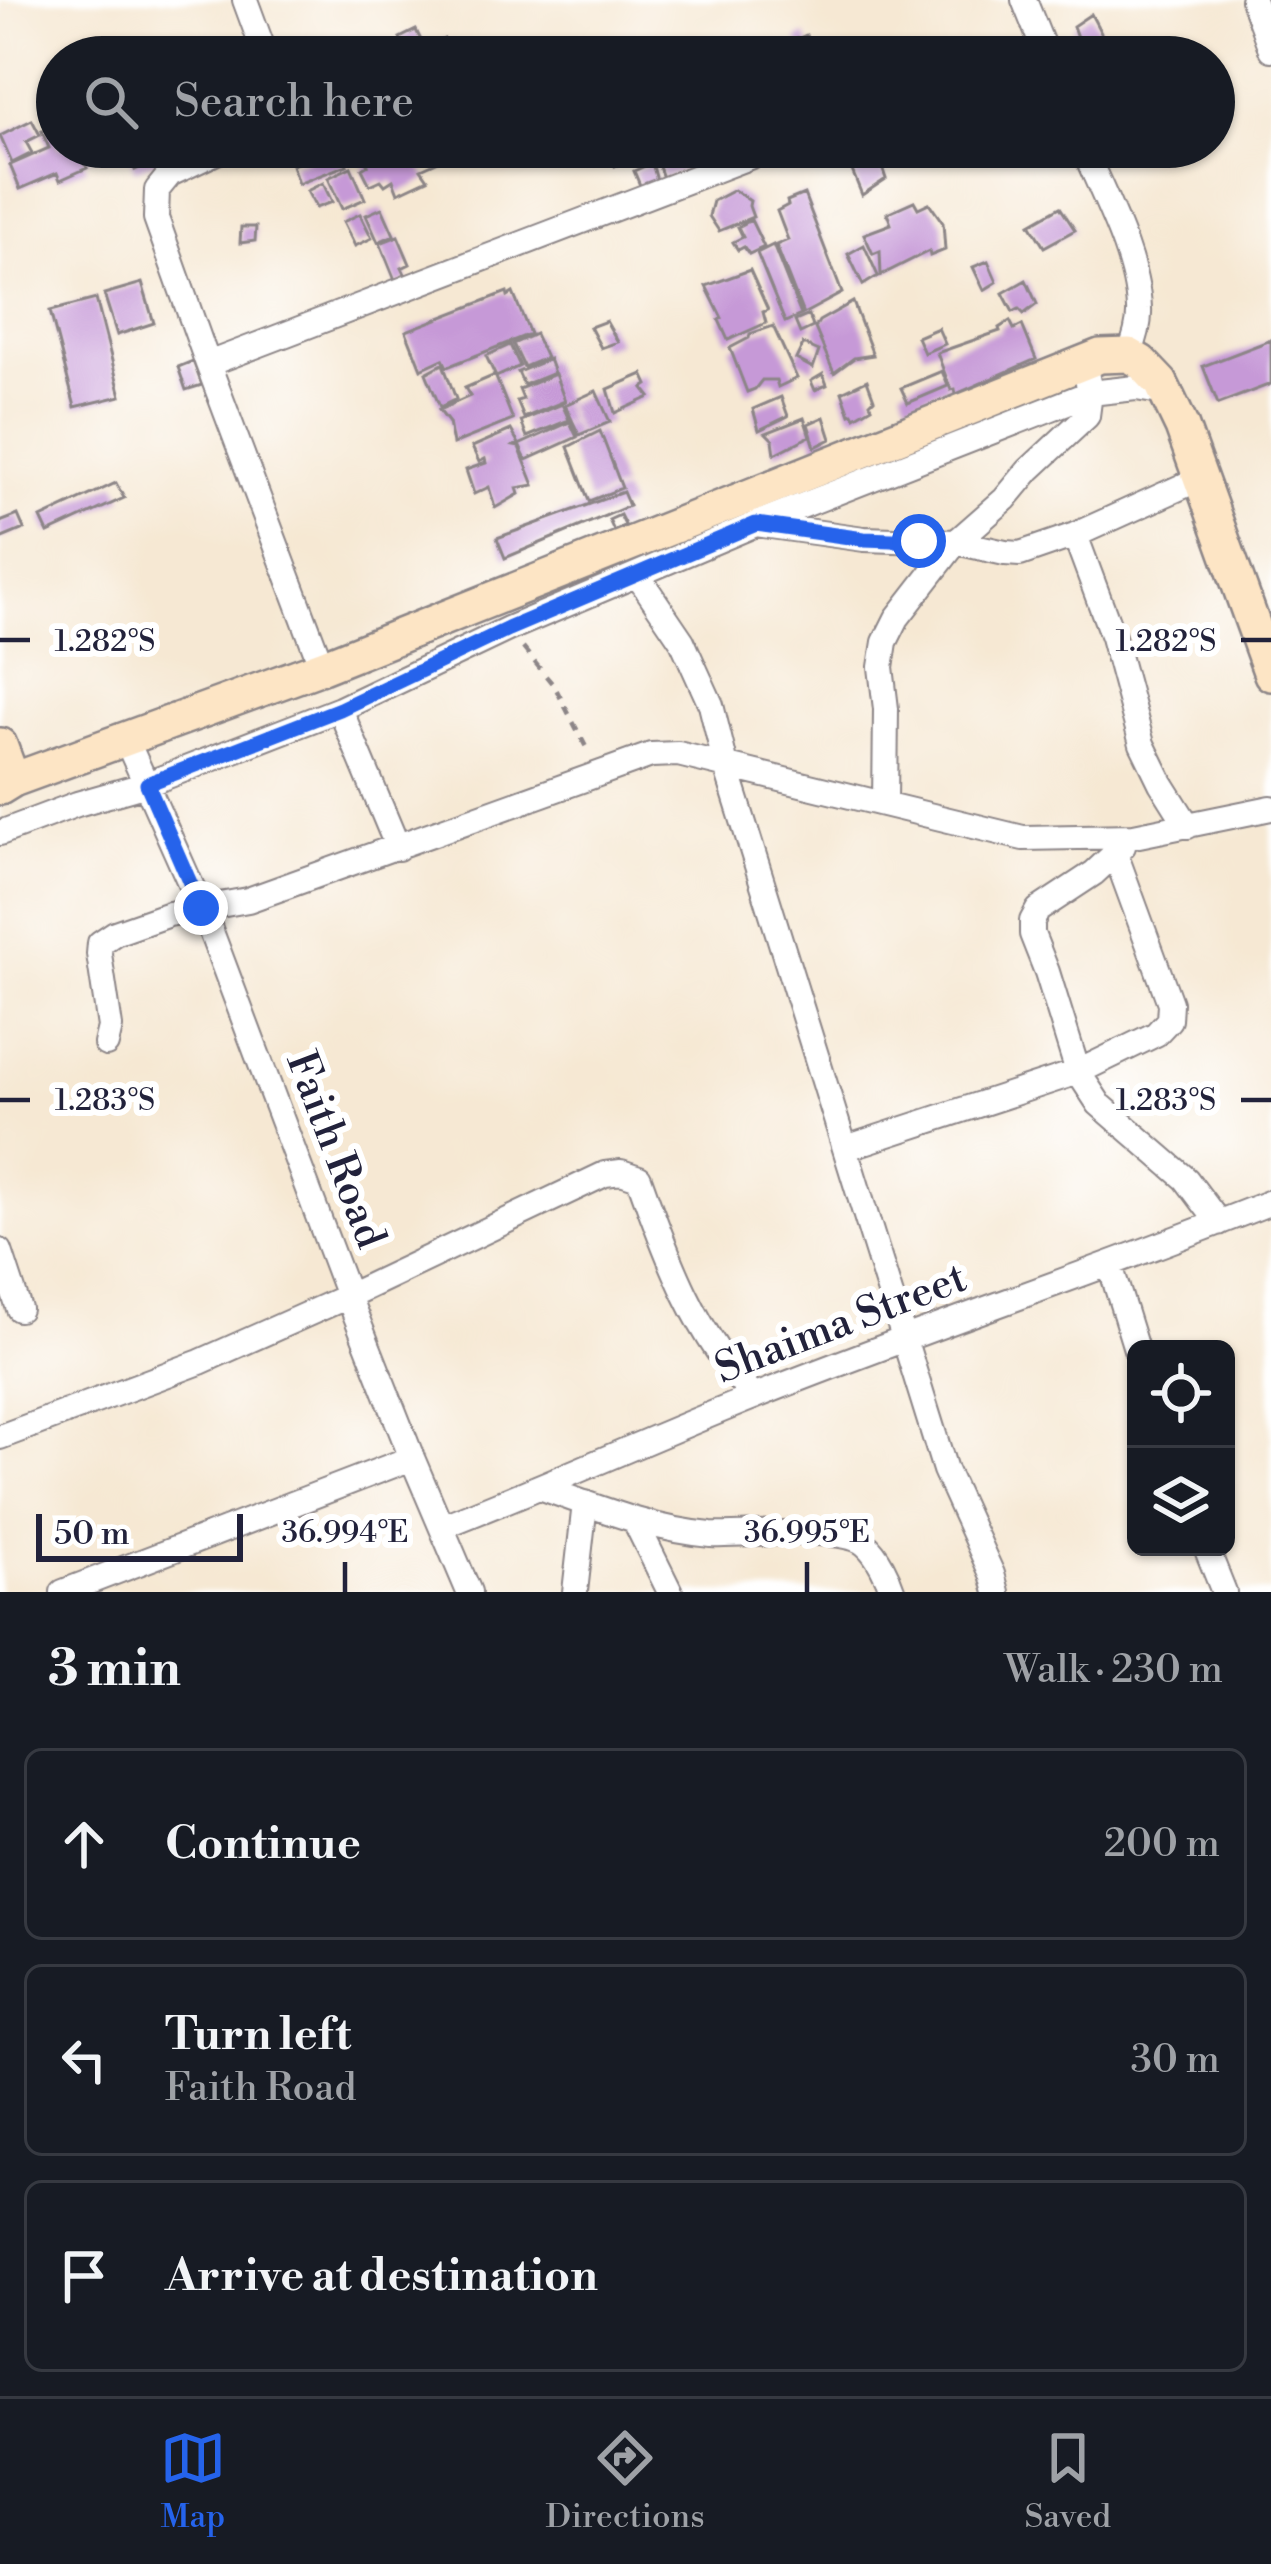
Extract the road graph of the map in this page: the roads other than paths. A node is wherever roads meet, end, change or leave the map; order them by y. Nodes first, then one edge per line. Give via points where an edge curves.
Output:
1 (245, 0) edge
2 (1024, 0) edge
3 (1253, 0) edge
4 (258, 36) edge
5 (1033, 36) edge
6 (1271, 49) edge
7 (183, 168) edge
8 (720, 168) edge
9 (1092, 168) edge
10 (1130, 355) junction
11 (208, 364) junction
12 (1087, 378) junction
13 (1166, 393) junction
14 (1201, 478) junction
15 (756, 524) junction
16 (1075, 535) junction
17 (956, 542) junction
18 (638, 576) junction
19 (322, 667) junction
20 (1271, 674) edge
21 (340, 709) junction
22 (125, 736) junction
23 (0, 745) edge
24 (726, 766) junction
25 (6, 784) edge
26 (147, 784) junction
27 (885, 804) junction
28 (1271, 808) edge
29 (1188, 826) junction
30 (0, 833) edge
31 (1124, 845) junction
32 (398, 848) junction
33 (201, 908) junction
34 (106, 1044) dead end
35 (1078, 1072) junction
36 (846, 1148) junction
37 (1271, 1202) edge
38 (1219, 1223) junction
39 (0, 1251) edge
40 (1111, 1265) junction
41 (348, 1296) junction
42 (20, 1310) dead end
43 (906, 1339) junction
44 (1133, 1340) edge
45 (754, 1397) junction
46 (0, 1437) edge
47 (412, 1458) junction
48 (542, 1488) junction
49 (585, 1503) junction
50 (635, 1521) junction
51 (443, 1526) junction
52 (1210, 1556) edge
53 (63, 1592) edge
54 (469, 1592) edge
55 (575, 1592) edge
56 (670, 1592) edge
57 (893, 1592) edge
58 (997, 1592) edge
59 (1224, 1592) edge

1 - 4 street
2 - 5 street
3 - 6 street
7 - 11 street via 157,190 156,218
8 - 11 street
9 - 10 street via 1139,306
10 - 12 street via 1100,356
10 - 13 street
11 - 19 street
12 - 13 street
12 - 15 street
12 - 17 street via 1087,416
12 - 19 street
13 - 14 street
14 - 16 street
14 - 20 street
15 - 17 street
15 - 18 street
16 - 17 street via 1020,554
16 - 29 street via 1142,744
17 - 27 street via 885,642
18 - 21 street
18 - 24 street via 682,641 711,705
19 - 22 street
21 - 26 street
21 - 32 street
22 - 25 street
22 - 26 street, Faith Road
23 - 25 street
24 - 27 street
24 - 32 street via 651,755
24 - 36 street
26 - 30 street
26 - 33 street, Faith Road
27 - 31 street via 1023,838
28 - 29 street
29 - 31 street
31 - 35 street via 1032,921
31 - 35 street via 1169,1020
32 - 33 street via 248,900
33 - 34 street via 100,943
33 - 41 street, Faith Road
35 - 36 street
35 - 38 street via 1099,1104 1186,1179
36 - 43 street
37 - 38 street, Shaima Street
38 - 40 street, Shaima Street
39 - 42 street
40 - 43 street, Shaima Street
40 - 44 street
41 - 45 street via 621,1172 639,1178 670,1266 713,1347
41 - 46 street
41 - 47 street, Faith Road
43 - 45 street, Shaima Street
43 - 58 street via 945,1470
45 - 48 street, Shaima Street
47 - 51 street, Faith Road
47 - 53 street
48 - 49 street
48 - 51 street, Shaima Street
49 - 50 street
49 - 55 street
50 - 56 street
50 - 57 street via 709,1535 836,1534 864,1543
51 - 54 street, Faith Road
52 - 59 street

